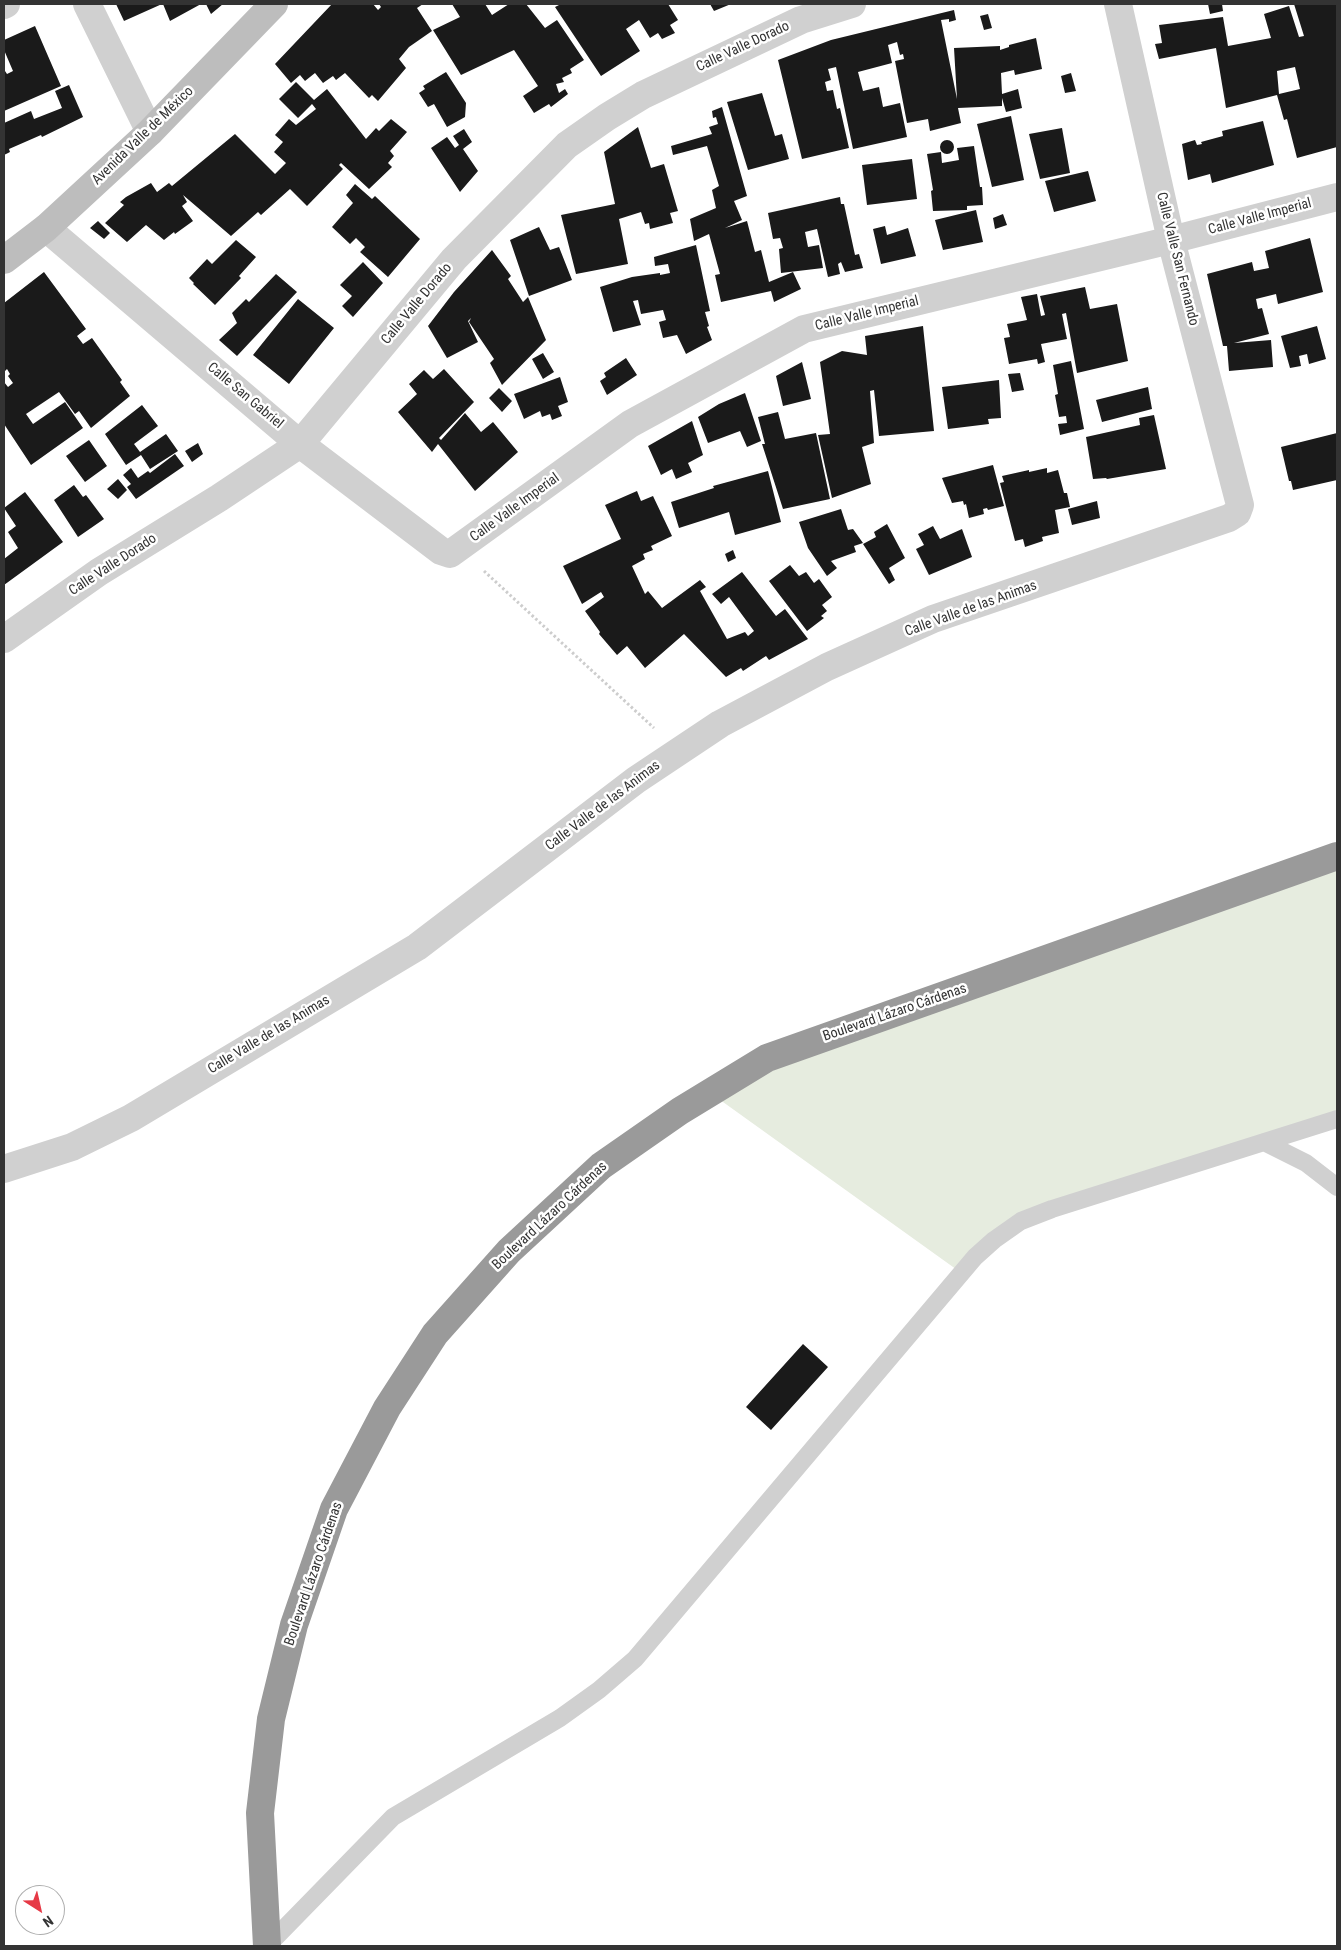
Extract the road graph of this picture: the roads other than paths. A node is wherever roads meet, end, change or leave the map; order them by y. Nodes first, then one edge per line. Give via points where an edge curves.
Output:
1 (86, 4) edge
2 (274, 4) edge
3 (852, 4) edge
4 (1118, 4) edge
5 (150, 132) junction
6 (1337, 197) edge
7 (46, 228) junction
8 (1172, 240) junction
9 (4, 260) edge
10 (300, 444) junction
11 (1237, 512) joint
12 (455, 551) joint
13 (4, 640) edge
14 (1337, 856) edge
15 (1337, 1119) edge
16 (1264, 1142) junction
17 (4, 1169) edge
18 (1337, 1187) edge
19 (267, 1946) edge

1 - 5 street
2 - 5 main road, Avenida Valle de México
3 - 10 street, Calle Valle Dorado via 801,20 643,95 567,146 454,259
4 - 8 street, Calle Valle San Fernando
5 - 7 main road, Avenida Valle de México
6 - 8 street, Calle Valle Imperial
7 - 9 main road, Avenida Valle de México
7 - 10 street, Calle San Gabriel
8 - 11 street, Calle Valle San Fernando via 1240,505
8 - 12 street, Calle Valle Imperial via 804,330 630,424
10 - 12 street, Calle San Gabriel via 441,551
10 - 13 street, Calle Valle Dorado via 98,572
11 - 17 street, Calle Valle de las Animas via 1220,521 933,620 827,667 720,724 636,780 417,947 130,1118 72,1147
14 - 19 highway, Boulevard Lázaro Cárdenas via 767,1058 680,1111 601,1166 509,1251 435,1334 387,1408 334,1508 294,1625 271,1719 260,1813
15 - 16 lane
16 - 18 lane via 1306,1163
16 - 19 lane via 1021,1221 994,1240 975,1257 635,1659 560,1718 394,1817

